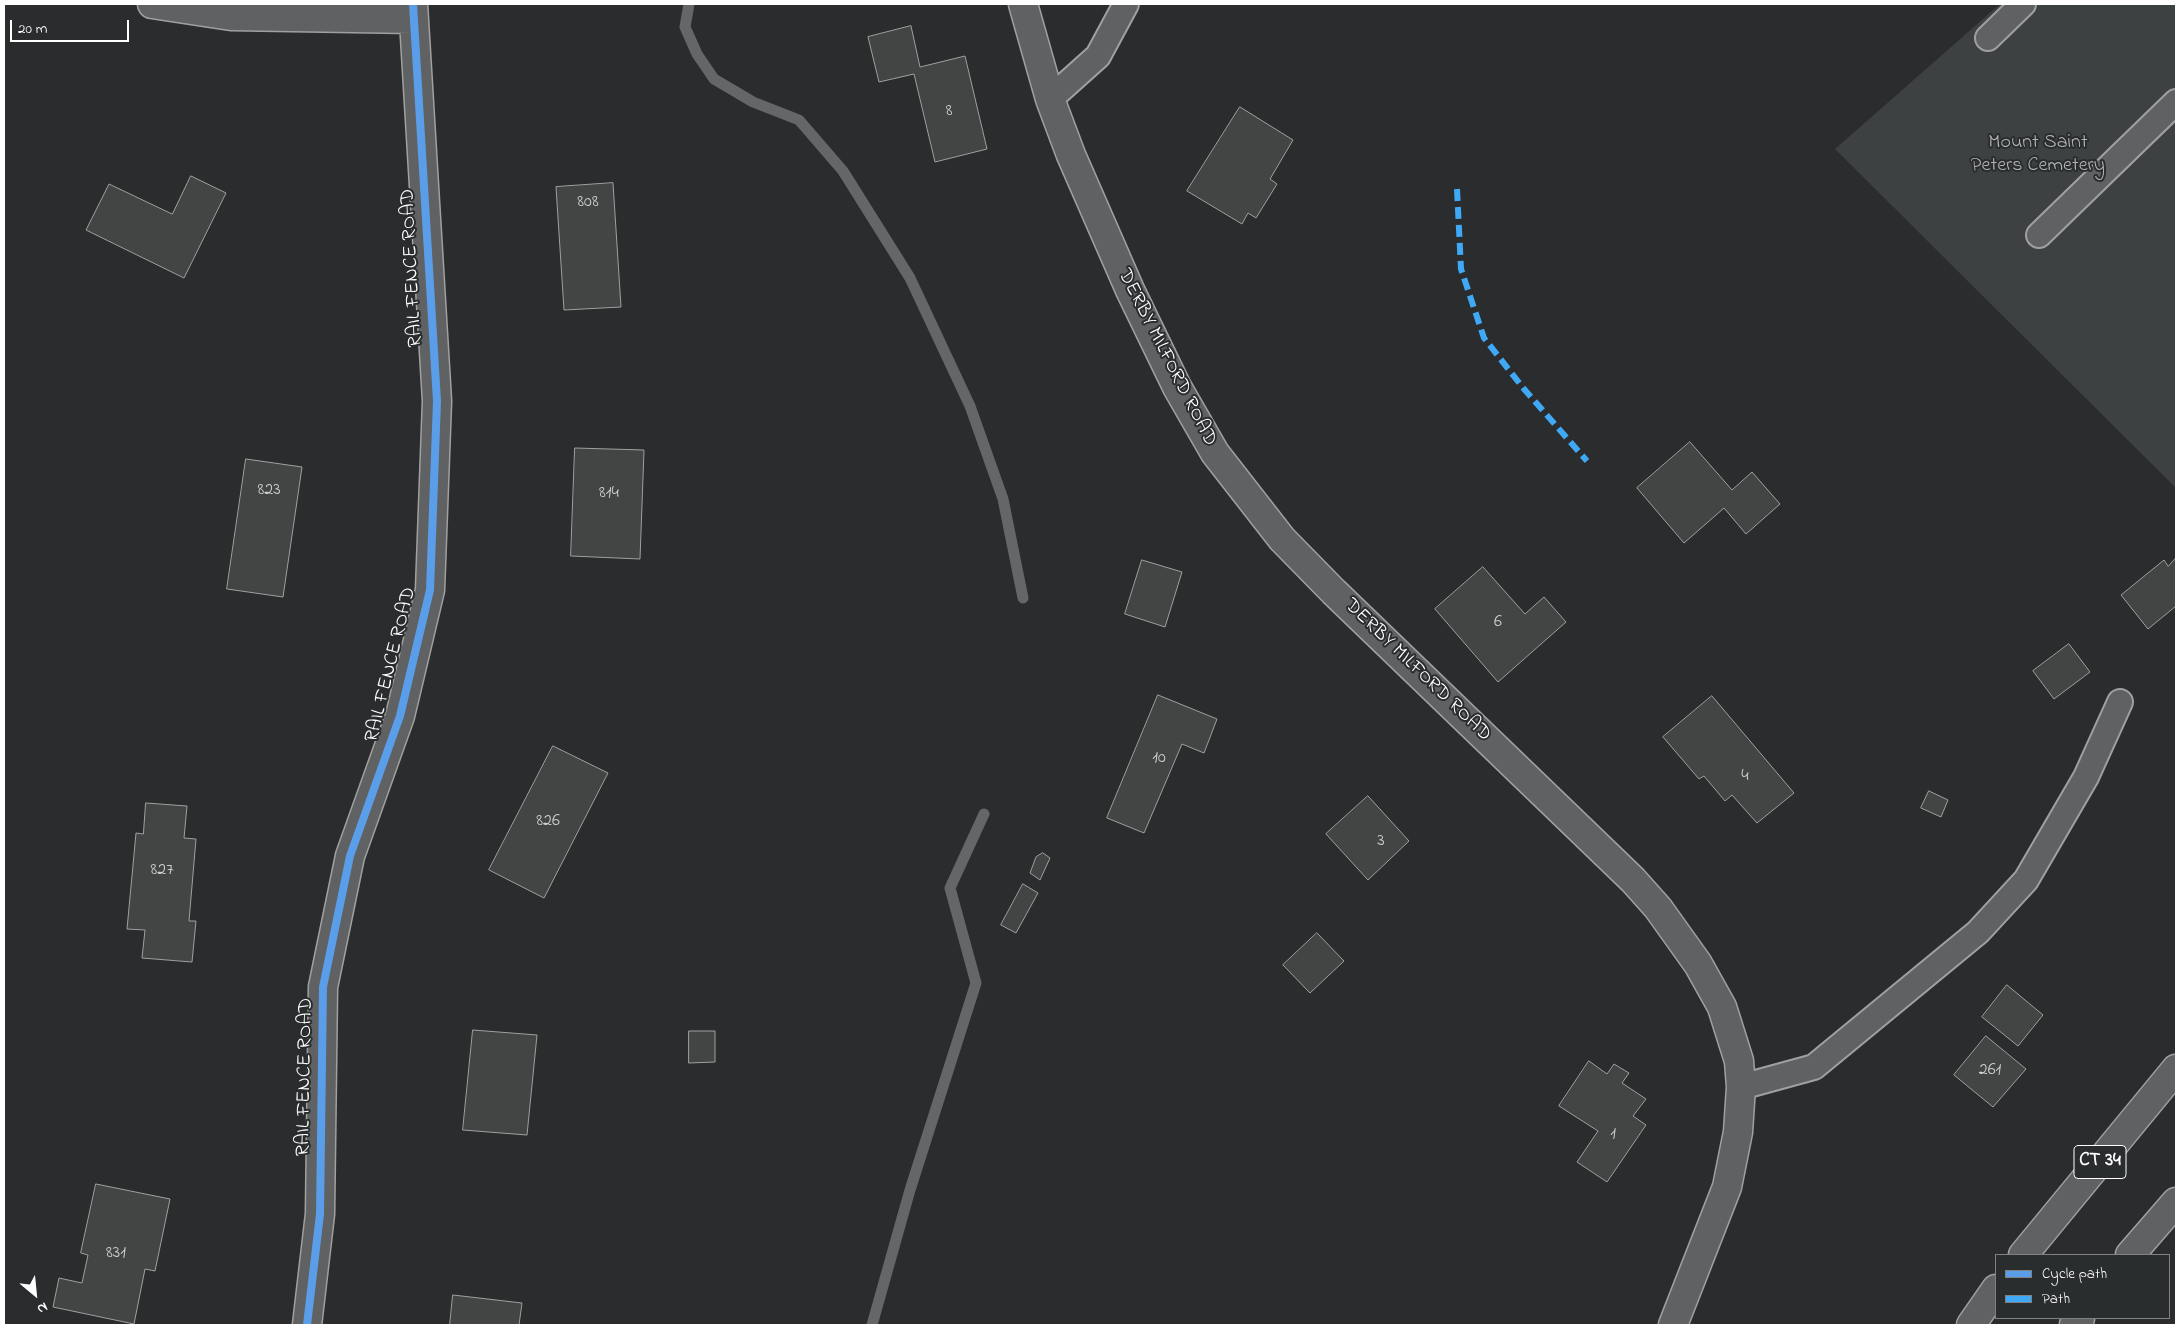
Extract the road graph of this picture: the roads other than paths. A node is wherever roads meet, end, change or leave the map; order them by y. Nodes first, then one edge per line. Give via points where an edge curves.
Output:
1 (152, 4) edge
2 (1024, 4) edge
3 (1126, 4) edge
4 (2023, 4) edge
5 (414, 11) edge
6 (1988, 38) dead end
7 (1050, 99) junction
8 (2176, 102) edge
9 (2039, 235) dead end
10 (2120, 702) dead end
11 (2176, 1069) edge
12 (1741, 1087) junction
13 (2176, 1202) edge
14 (2025, 1254) edge
15 (2131, 1254) edge
16 (1995, 1290) edge
17 (306, 1325) edge
18 (1674, 1325) edge
19 (1971, 1325) edge

1 - 5 main road via 231,16
2 - 7 main road, DERBY MILFORD ROAD
3 - 7 lane via 1098,56
4 - 6 lane
5 - 17 main road, RAIL FENCE ROAD via 437,400 430,590 400,716 350,856 324,987 320,1214
7 - 12 main road, DERBY MILFORD ROAD via 1070,154 1130,290 1177,387 1215,453 1282,539 1518,767 1658,908 1698,964 1722,1007 1738,1061
8 - 9 lane
10 - 12 lane via 2086,777 2026,880 1978,932 1814,1067
11 - 14 main road, CT 34
12 - 18 main road, DERBY MILFORD ROAD via 1738,1132 1727,1187
13 - 15 main road
16 - 19 main road

